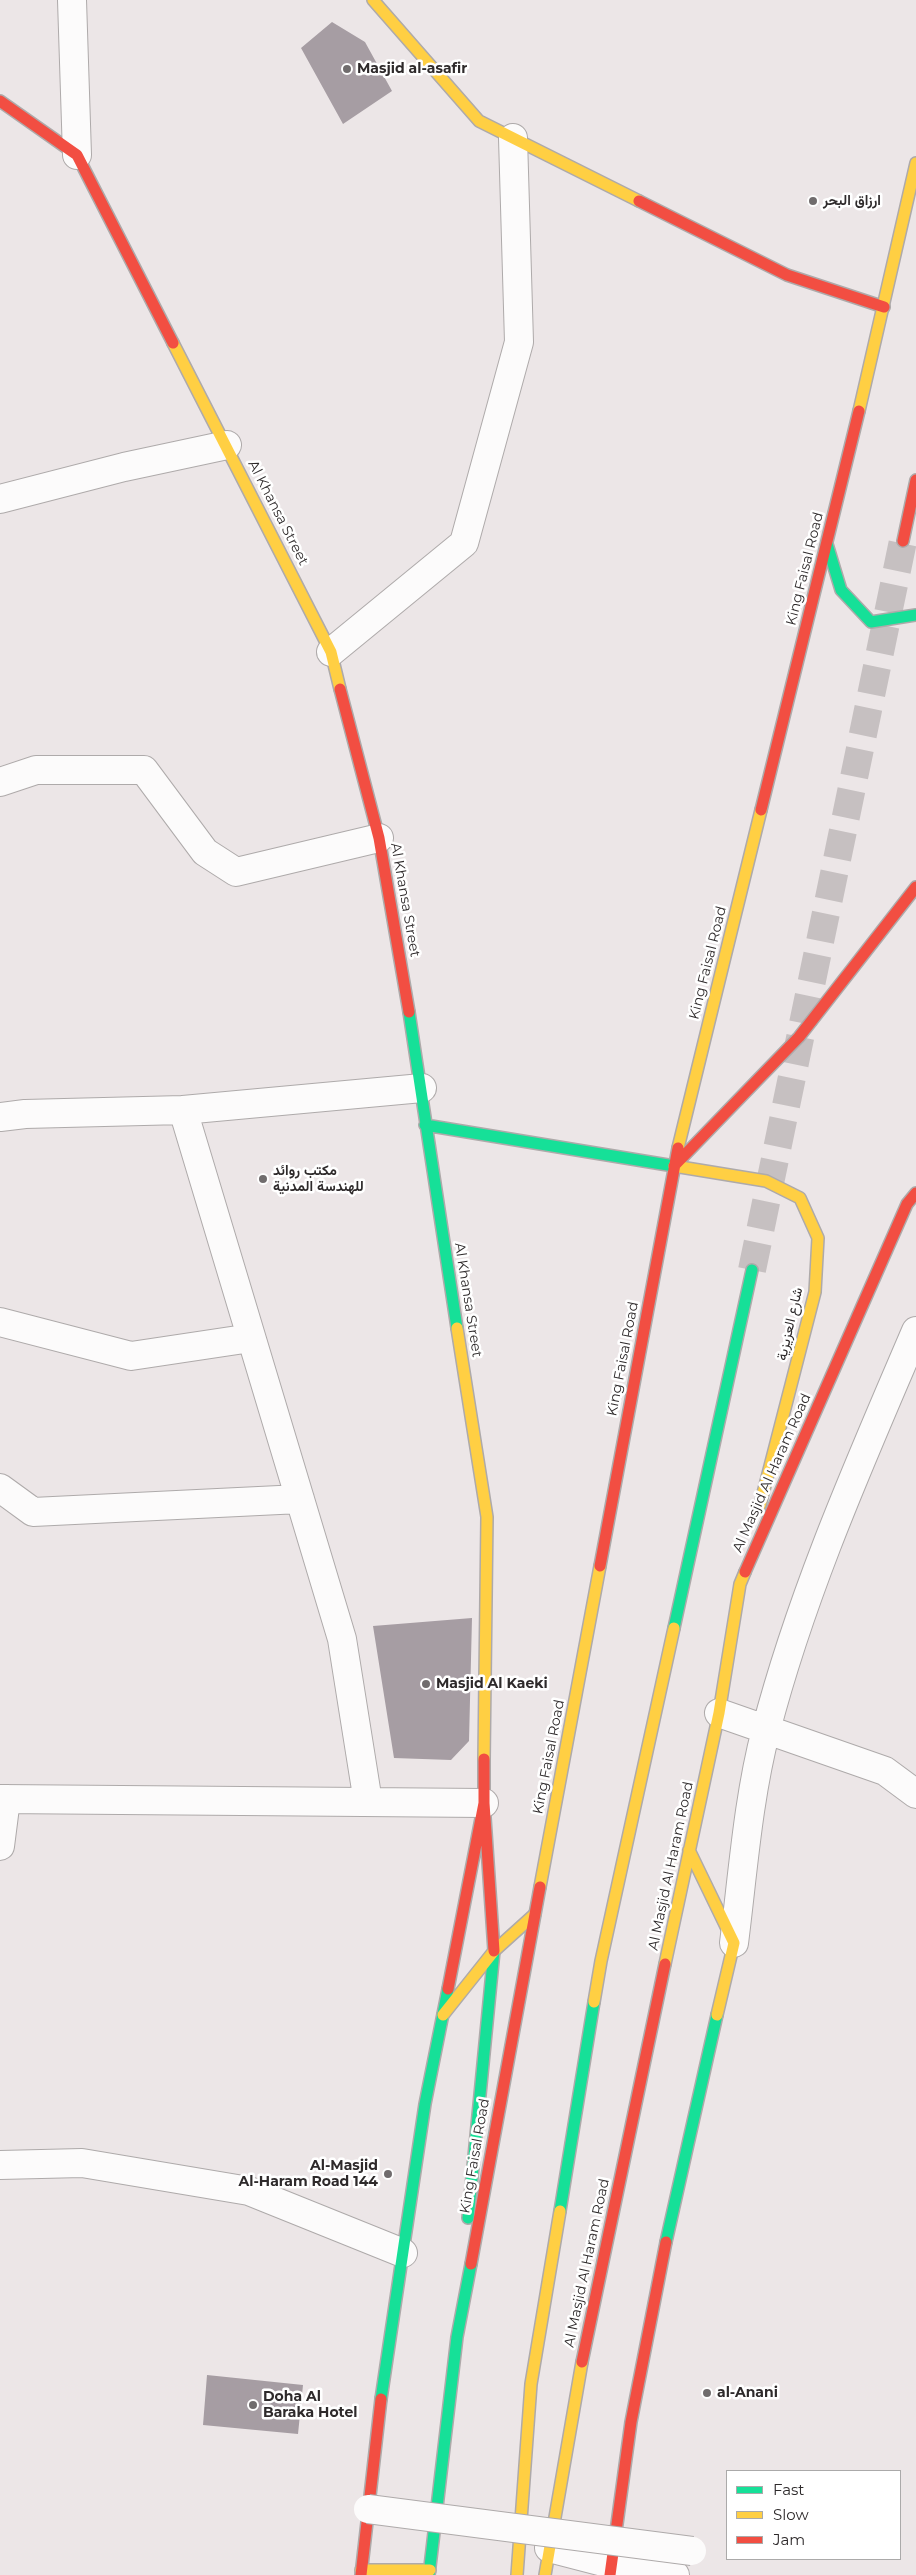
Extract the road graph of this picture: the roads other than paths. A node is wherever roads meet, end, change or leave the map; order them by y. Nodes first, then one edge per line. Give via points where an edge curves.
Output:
1 (72, 0) edge
2 (373, 0) edge
3 (0, 102) edge
4 (513, 138) junction
5 (77, 155) junction
6 (916, 163) edge
7 (884, 307) junction
8 (226, 445) junction
9 (916, 480) edge
10 (4, 491) edge
11 (903, 541) tunnel mouth
12 (827, 544) junction
13 (916, 615) edge
14 (331, 652) junction
15 (0, 782) edge
16 (379, 838) junction
17 (916, 887) edge
18 (422, 1088) junction
19 (183, 1110) junction
20 (0, 1117) edge
21 (425, 1126) junction
22 (674, 1166) junction
23 (916, 1193) edge
24 (752, 1270) tunnel mouth
25 (0, 1322) edge
26 (916, 1331) edge
27 (251, 1338) junction
28 (0, 1488) edge
29 (300, 1499) junction
30 (740, 1584) junction
31 (718, 1713) junction
32 (766, 1730) junction
33 (916, 1794) edge
34 (3, 1799) edge
35 (368, 1802) junction
36 (484, 1803) junction
37 (0, 1846) edge
38 (689, 1850) junction
39 (535, 1914) junction
40 (734, 1943) junction
41 (494, 1951) junction
42 (443, 2014) junction
43 (0, 2165) edge
44 (403, 2253) junction
45 (457, 2337) junction
46 (368, 2508) junction
47 (548, 2548) junction
48 (692, 2552) dead end
49 (610, 2570) edge
50 (361, 2573) edge
51 (430, 2573) edge
52 (517, 2575) edge
53 (545, 2575) edge
54 (675, 2575) edge

1 - 5 street
2 - 4 main road via 479,121
3 - 5 main road, Al Khansa Street
4 - 7 main road via 786,275
4 - 14 street via 519,342 464,543
5 - 8 main road, Al Khansa Street
6 - 7 main road, King Faisal Road
7 - 12 main road, King Faisal Road
8 - 10 street
8 - 14 main road, Al Khansa Street
9 - 11 main road
12 - 13 main road via 841,590 871,622
12 - 22 main road, King Faisal Road
14 - 16 main road, Al Khansa Street
15 - 16 street via 36,770 144,770 205,852 236,872
16 - 18 main road, Al Khansa Street
17 - 22 main road via 799,1037
18 - 19 street
18 - 21 main road, Al Khansa Street
19 - 20 street
19 - 27 street
21 - 22 main road, شارع العزيزية
21 - 36 main road, Al Khansa Street via 487,1516
22 - 30 main road, شارع العزيزية via 766,1182 800,1198 818,1238 815,1292
22 - 39 main road, King Faisal Road
23 - 30 main road, Al Masjid Al Haram Road via 907,1204
24 - 52 main road via 601,1962 531,2384
25 - 27 street via 131,1356
26 - 32 street via 808,1590
27 - 29 street
28 - 29 street via 33,1512
29 - 35 street via 342,1638
30 - 31 main road, Al Masjid Al Haram Road
31 - 32 street
31 - 38 main road, Al Masjid Al Haram Road
32 - 33 street via 885,1771
32 - 40 street via 753,1787
34 - 35 street
34 - 37 street
35 - 36 street
36 - 41 main road
36 - 42 main road
38 - 40 main road
38 - 47 main road, Al Masjid Al Haram Road via 591,2311
39 - 41 main road
39 - 45 main road, King Faisal Road
40 - 49 main road via 668,2230 631,2422
41 - 42 main road
41 - 45 main road
42 - 44 main road via 425,2104
43 - 44 street via 82,2163 249,2191
44 - 46 main road via 374,2438
45 - 51 main road, King Faisal Road
46 - 48 street, bridge
46 - 50 main road
47 - 49 street
47 - 53 main road, Al Masjid Al Haram Road
49 - 54 street
50 - 51 main road

